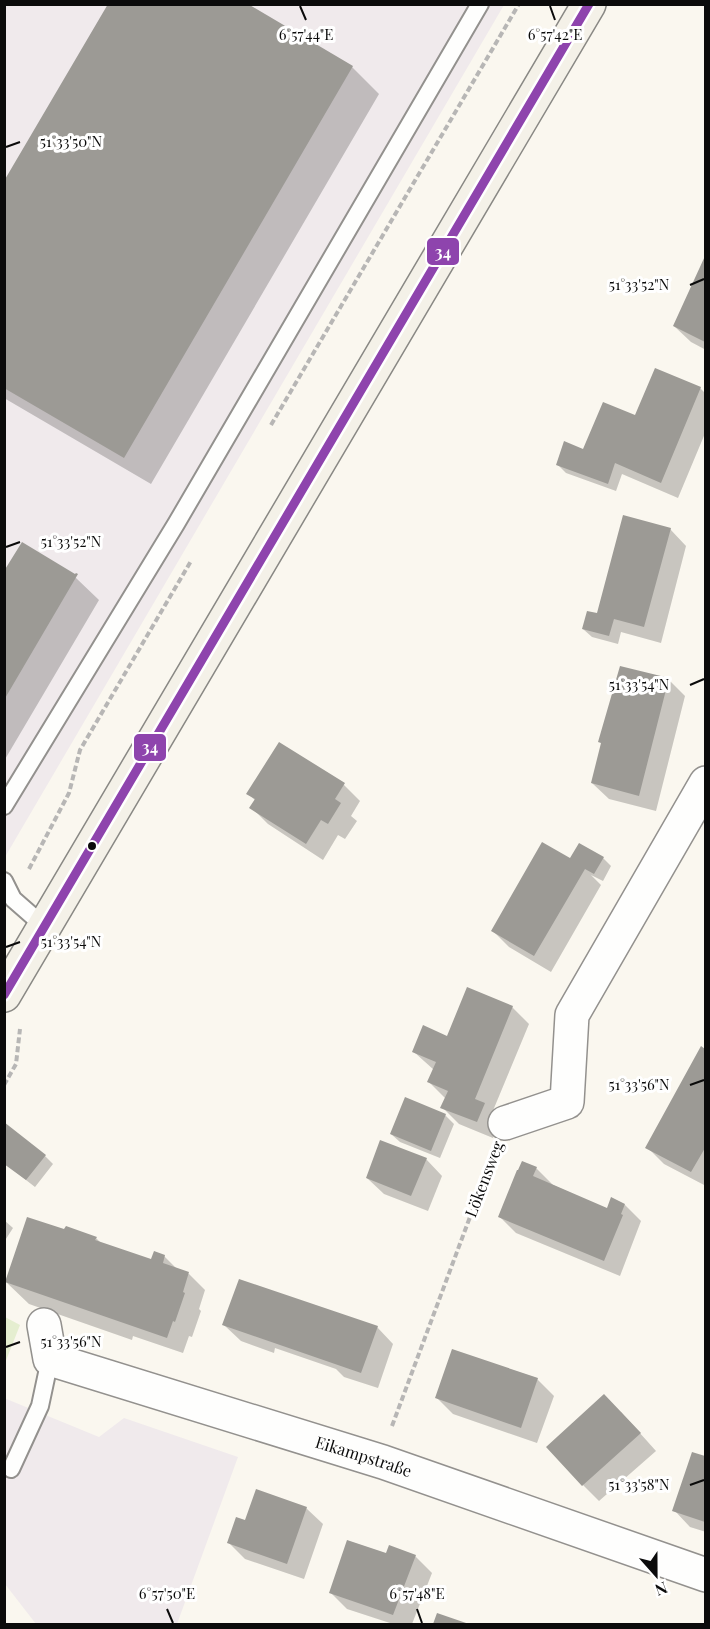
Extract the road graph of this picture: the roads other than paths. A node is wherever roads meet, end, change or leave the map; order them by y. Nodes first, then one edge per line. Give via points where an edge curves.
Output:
1 (480, 4) edge
2 (589, 4) edge
3 (705, 783) edge
4 (4, 806) edge
5 (4, 881) edge
6 (45, 927) junction
7 (4, 995) edge
8 (505, 1123) road end
9 (44, 1325) dead end
10 (50, 1359) junction
11 (11, 1469) dead end
12 (705, 1575) edge

1 - 4 lane via 176,524
2 - 6 main road
3 - 8 street, Lökensweg via 572,1015 567,1102
5 - 6 lane via 13,899
6 - 7 main road
9 - 10 street
10 - 11 lane via 40,1406
10 - 12 street, Eikampstraße via 382,1462

